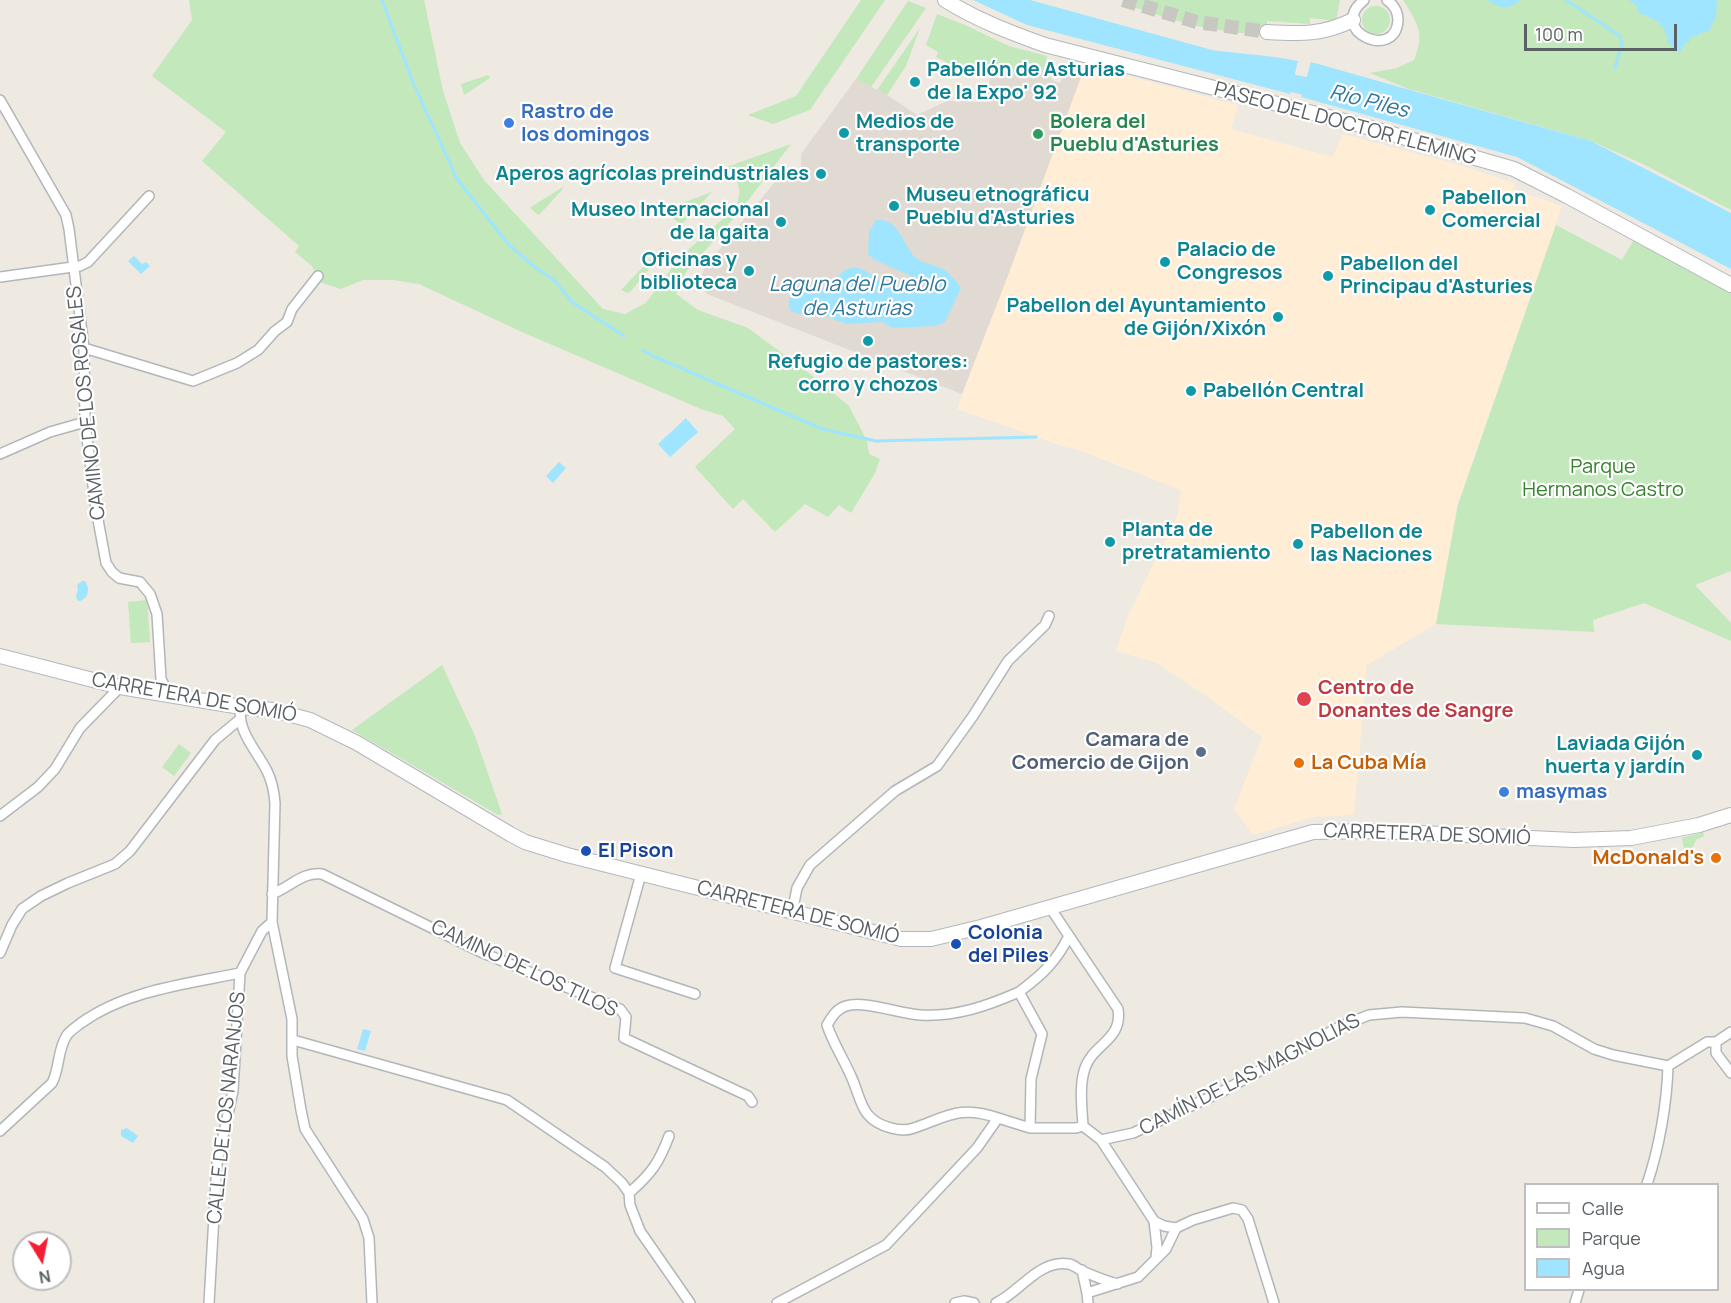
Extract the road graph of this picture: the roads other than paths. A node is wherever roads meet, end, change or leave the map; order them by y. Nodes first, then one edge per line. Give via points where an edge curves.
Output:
1 (945, 0) edge
2 (1364, 0) edge
3 (1387, 0) edge
4 (1356, 9) edge
5 (1267, 32) tunnel mouth
6 (0, 100) edge
7 (150, 196) dead end
8 (73, 266) junction
9 (318, 276) dead end
10 (0, 277) edge
11 (1731, 285) edge
12 (84, 348) junction
13 (85, 422) junction
14 (0, 454) edge
15 (1049, 616) dead end
16 (0, 656) edge
17 (120, 687) junction
18 (169, 695) junction
19 (240, 714) junction
20 (1731, 815) edge
21 (0, 816) edge
22 (641, 874) junction
23 (272, 894) junction
24 (1049, 906) junction
25 (792, 913) junction
26 (272, 922) junction
27 (1069, 936) junction
28 (0, 953) edge
29 (240, 973) junction
30 (1019, 992) junction
31 (695, 994) dead end
32 (1731, 1032) edge
33 (293, 1040) junction
34 (1716, 1042) junction
35 (1668, 1066) junction
36 (1731, 1073) edge
37 (752, 1102) dead end
38 (998, 1118) junction
39 (1083, 1126) junction
40 (1030, 1128) junction
41 (0, 1131) edge
42 (669, 1136) dead end
43 (1101, 1140) junction
44 (1648, 1183) edge
45 (629, 1193) junction
46 (1154, 1221) junction
47 (1176, 1228) junction
48 (1156, 1258) junction
49 (1082, 1270) junction
50 (1118, 1284) junction
51 (1088, 1298) edge
52 (209, 1303) edge
53 (372, 1303) edge
54 (690, 1303) edge
55 (777, 1303) edge
56 (955, 1303) edge
57 (974, 1303) edge
58 (996, 1303) edge
59 (1272, 1303) edge

1 - 11 street, PASEO DEL DOCTOR FLEMING via 993,27 1045,45 1364,126 1514,169
2 - 4 street
3 - 4 street via 1395,7 1398,18 1388,38 1365,39 1357,31
4 - 5 street via 1334,29 1307,34
6 - 8 street, CAMINO DE LOS ROSALES via 66,214
7 - 8 street via 88,262
8 - 10 street
8 - 12 street, CAMINO DE LOS ROSALES
9 - 12 street via 292,309 288,322 258,350 193,381
12 - 13 street, CAMINO DE LOS ROSALES
13 - 14 street
13 - 18 street, CAMINO DE LOS ROSALES via 106,563 119,578 140,582 150,594 157,614 161,679
15 - 25 street via 1045,625 1008,662 937,766 895,791 810,865 797,888
16 - 17 street, CARRETERA DE SOMIÓ
17 - 18 street, CARRETERA DE SOMIÓ
17 - 21 street via 80,728 55,769
18 - 19 street, CARRETERA DE SOMIÓ
19 - 22 street, CARRETERA DE SOMIÓ via 273,710 310,720 357,743 525,842
19 - 23 street via 273,786
19 - 28 street via 215,740 130,851 116,864 68,883 22,909
20 - 24 street, CARRETERA DE SOMIÓ via 1631,838 1574,840 1313,832
22 - 25 street, CARRETERA DE SOMIÓ
22 - 31 street via 615,968
23 - 26 street
23 - 37 street, CAMINO DE LOS TILOS via 306,875 322,874 483,953 620,1009 626,1017 624,1038 748,1096
24 - 25 street, CARRETERA DE SOMIÓ via 931,939 901,939
24 - 27 street
26 - 29 street, CALLE DE LOS NARANJOS via 262,931
26 - 33 street
27 - 30 street via 1058,957
27 - 39 street via 1118,1009 1120,1020 1117,1029 1086,1065
29 - 41 street via 132,998 93,1015 69,1032 61,1046 52,1083
29 - 52 street, CALLE DE LOS NARANJOS via 232,1091 217,1164
30 - 38 street via 957,1014 920,1016 847,1005 835,1012 827,1025 865,1113 880,1124 912,1129 958,1113 981,1112
30 - 40 street via 1042,1034 1031,1079
32 - 34 street
33 - 45 street via 507,1100 605,1167
33 - 53 street via 292,1056 305,1129 363,1219 369,1239
34 - 35 street via 1707,1042
34 - 36 street via 1716,1053
35 - 43 street, CAMÍN DE LAS MAGNOLIAS via 1594,1049 1553,1026 1525,1018 1402,1012 1370,1015 1341,1026 1222,1091 1133,1133
35 - 44 street
38 - 40 street
38 - 55 street via 977,1148 886,1245
39 - 40 street
39 - 43 street
42 - 45 street via 648,1177
43 - 46 street
45 - 54 street via 640,1231
46 - 47 street
46 - 48 street
47 - 48 street via 1166,1249
47 - 59 street via 1233,1208 1242,1210
48 - 50 street via 1138,1277
49 - 50 street
49 - 51 street
49 - 58 street via 1070,1264 1051,1266
50 - 51 street
56 - 57 street

